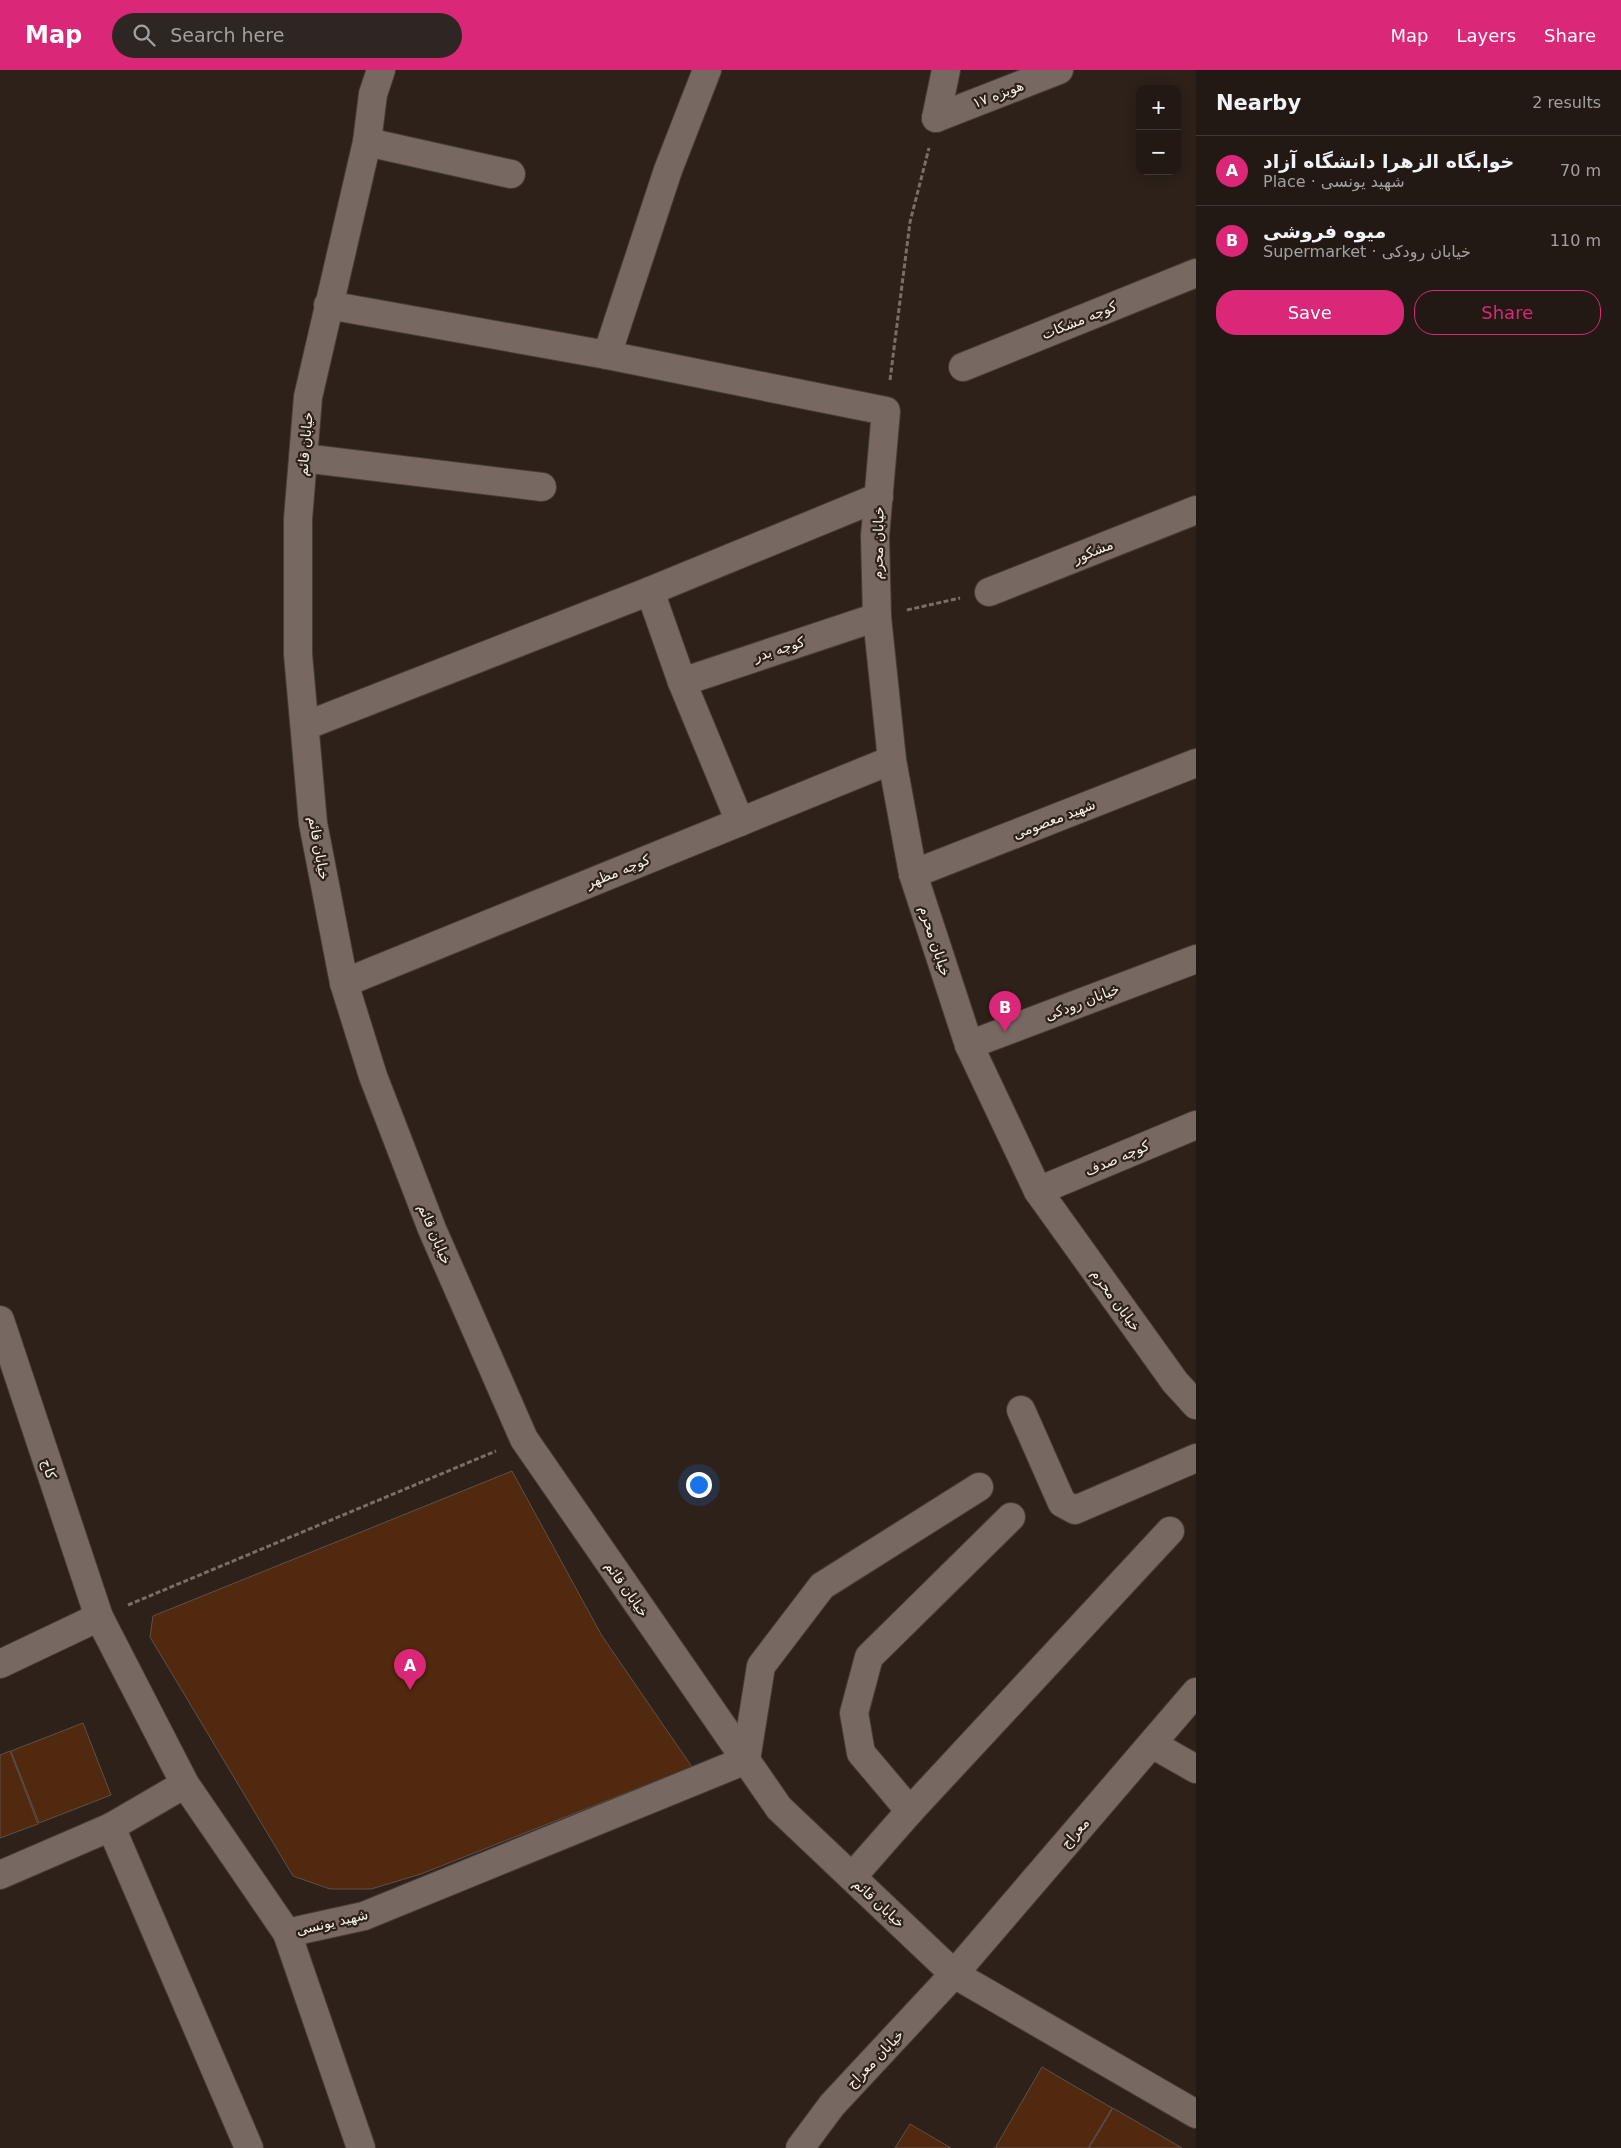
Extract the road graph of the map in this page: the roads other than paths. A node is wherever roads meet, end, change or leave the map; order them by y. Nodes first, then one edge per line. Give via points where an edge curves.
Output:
1 (707, 70) edge
2 (946, 70) edge
3 (1059, 70) edge
4 (372, 78) edge
5 (367, 142) junction
6 (511, 174) dead end
7 (1196, 273) edge
8 (328, 305) junction
9 (607, 356) junction
10 (963, 367) dead end
11 (304, 458) junction
12 (542, 487) dead end
13 (879, 497) junction
14 (1196, 510) edge
15 (650, 591) junction
16 (989, 592) road end
17 (877, 616) junction
18 (682, 682) junction
19 (305, 726) junction
20 (892, 760) junction
21 (1196, 763) edge
22 (740, 822) junction
23 (913, 874) junction
24 (1196, 959) edge
25 (344, 983) junction
26 (968, 1045) junction
27 (1196, 1125) edge
28 (1038, 1191) junction
29 (0, 1320) edge
30 (1185, 1377) edge
31 (1196, 1405) edge
32 (1021, 1410) dead end
33 (1196, 1458) edge
34 (979, 1487) dead end
35 (1011, 1517) dead end
36 (1170, 1531) dead end
37 (99, 1617) junction
38 (0, 1664) edge
39 (1196, 1692) edge
40 (1152, 1744) junction
41 (746, 1760) junction
42 (1196, 1769) edge
43 (185, 1784) junction
44 (910, 1811) junction
45 (111, 1827) junction
46 (0, 1875) edge
47 (852, 1877) junction
48 (287, 1933) junction
49 (954, 1974) junction
50 (1196, 2114) edge
51 (249, 2148) edge
52 (361, 2148) edge
53 (800, 2148) edge

1 - 9 street via 668,170
2 - 3 street, هویزه ۱۷ via 936,118
4 - 5 street, خیابان قائم
5 - 6 street
5 - 8 street, خیابان قائم
7 - 10 street, کوچه مشکات
8 - 9 street
8 - 11 street, خیابان قائم via 308,397
9 - 13 street, خیابان محرم via 886,411
11 - 12 street
11 - 19 street, خیابان قائم via 298,519 298,654
13 - 15 street
13 - 17 street, خیابان محرم
14 - 16 street, مشکور
15 - 18 street
15 - 19 street
17 - 18 street, کوچه بدر
17 - 20 street, خیابان محرم
18 - 22 street
19 - 25 street, خیابان قائم via 313,823
20 - 22 street, کوچه مظهر
20 - 23 street, خیابان محرم
21 - 23 street, شهید معصومی
22 - 25 street, کوچه مظهر
23 - 26 street, خیابان محرم
24 - 26 street, خیابان رودکی
25 - 41 street, خیابان قائم via 373,1076 432,1229 524,1439
26 - 28 street, خیابان محرم
27 - 28 street, کوچه صدف
28 - 30 street, خیابان محرم
29 - 37 street, کاج
30 - 31 street, خیابان محرم
32 - 33 street via 1062,1503 1075,1510
34 - 41 street via 822,1586 761,1666
35 - 44 street via 869,1657 854,1713 861,1753
36 - 44 street
37 - 38 street
37 - 43 street, شهید یونسی
39 - 40 street, معراج
40 - 42 street
40 - 49 street, معراج
41 - 47 street, خیابان قائم via 779,1808
41 - 48 street, شهید یونسی via 364,1916
43 - 45 street
43 - 48 street, شهید یونسی
44 - 47 street
45 - 46 street
45 - 51 street
47 - 49 street, خیابان قائم
48 - 52 street
49 - 50 street, خیابان قائم
49 - 53 street, خیابان معراج via 832,2105

